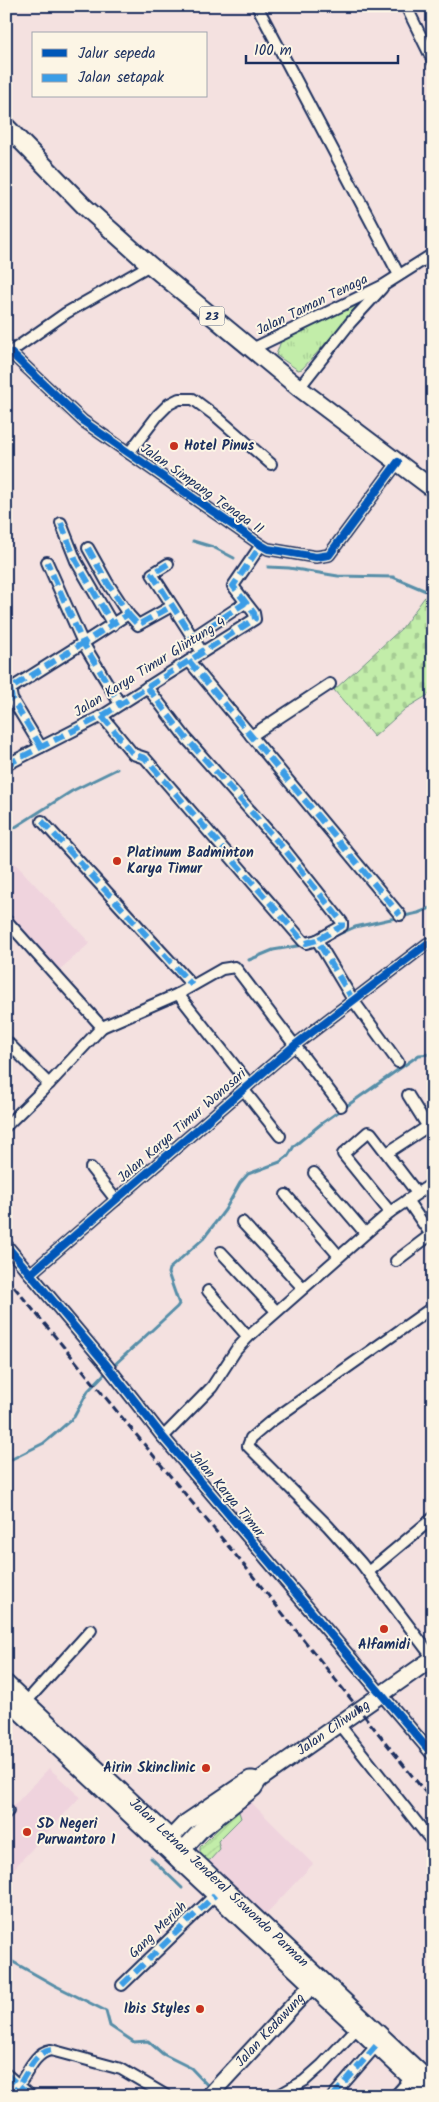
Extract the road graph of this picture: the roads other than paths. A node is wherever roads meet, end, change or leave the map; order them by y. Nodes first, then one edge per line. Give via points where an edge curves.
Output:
1 (257, 6) edge
2 (406, 6) edge
3 (433, 61) edge
4 (6, 126) edge
5 (433, 254) edge
6 (150, 265) junction
7 (399, 275) junction
8 (384, 285) junction
9 (252, 349) junction
10 (8, 354) edge
11 (299, 388) junction
12 (129, 453) junction
13 (398, 462) junction
14 (271, 464) dead end
15 (433, 488) edge
16 (60, 523) dead end
17 (261, 545) junction
18 (88, 548) dead end
19 (48, 562) dead end
20 (168, 564) dead end
21 (245, 602) junction
22 (172, 606) junction
23 (128, 614) junction
24 (113, 625) junction
25 (192, 638) junction
26 (83, 643) junction
27 (202, 652) junction
28 (189, 661) junction
29 (330, 684) dead end
30 (147, 686) junction
31 (120, 704) junction
32 (102, 716) junction
33 (251, 736) junction
34 (41, 747) junction
35 (6, 765) edge
36 (42, 821) dead end
37 (400, 915) dead end
38 (6, 920) edge
39 (317, 940) junction
40 (427, 944) dead end
41 (192, 985) junction
42 (178, 994) junction
43 (353, 1000) junction
44 (102, 1027) junction
45 (6, 1041) edge
46 (295, 1045) junction
47 (398, 1062) dead end
48 (49, 1084) junction
49 (246, 1087) junction
50 (408, 1095) dead end
51 (341, 1106) dead end
52 (430, 1125) edge
53 (6, 1126) edge
54 (280, 1136) dead end
55 (387, 1153) junction
56 (91, 1168) dead end
57 (314, 1173) dead end
58 (433, 1183) edge
59 (417, 1192) junction
60 (286, 1195) dead end
61 (116, 1200) junction
62 (407, 1200) junction
63 (390, 1212) junction
64 (242, 1222) dead end
65 (365, 1233) junction
66 (432, 1234) edge
67 (6, 1245) edge
68 (221, 1252) dead end
69 (339, 1256) junction
70 (396, 1261) dead end
71 (30, 1274) junction
72 (303, 1288) junction
73 (208, 1291) dead end
74 (433, 1307) edge
75 (276, 1311) junction
76 (248, 1337) junction
77 (163, 1437) junction
78 (433, 1518) edge
79 (368, 1572) junction
80 (91, 1630) dead end
81 (433, 1658) edge
82 (6, 1683) edge
83 (381, 1694) junction
84 (6, 1699) edge
85 (26, 1702) junction
86 (338, 1723) junction
87 (433, 1755) edge
88 (259, 1780) junction
89 (6, 1809) edge
90 (6, 1813) edge
91 (167, 1841) junction
92 (433, 1843) edge
93 (180, 1853) junction
94 (215, 1895) junction
95 (122, 1985) dead end
96 (312, 1985) junction
97 (357, 2028) junction
98 (376, 2046) junction
99 (6, 2074) edge
100 (411, 2078) junction
101 (433, 2084) edge
102 (20, 2085) junction
103 (212, 2093) edge
104 (9, 2096) edge
105 (31, 2096) edge
106 (166, 2096) edge
107 (277, 2096) edge
108 (333, 2096) edge
109 (395, 2096) edge
110 (430, 2096) edge

1 - 7 street
2 - 3 street
4 - 6 highway, 23 via 84,206
5 - 7 street, Jalan Taman Tenaga
6 - 9 highway, 23
6 - 10 street via 66,313
7 - 8 street, Jalan Taman Tenaga
8 - 9 street, Jalan Taman Tenaga
8 - 11 street, Jalan Taman Tenaga
9 - 11 highway, 23
10 - 12 street, Jalan Simpang Tenaga II via 83,421
11 - 13 highway, 23
12 - 14 street via 170,404 179,399 193,399
12 - 17 street, Jalan Simpang Tenaga II
13 - 15 highway, 23
13 - 17 street, Jalan Simpang Tenaga II via 329,555 316,557
16 - 24 street via 76,561
17 - 21 street via 234,586
18 - 23 street
19 - 26 street
20 - 22 street via 152,574
21 - 25 street
21 - 27 street, Jalan Karya Timur Glintung 4 via 255,619
22 - 23 street via 138,625
22 - 25 street
23 - 24 street
24 - 26 street
25 - 27 street
26 - 31 street
26 - 34 street via 9,691
27 - 28 street, Jalan Karya Timur Glintung 4
28 - 30 street, Jalan Karya Timur Glintung 4
28 - 33 street
29 - 33 street
30 - 31 street, Jalan Karya Timur Glintung 4
30 - 39 street via 186,738 285,850 342,922 342,926
31 - 32 street, Jalan Karya Timur Glintung 4
32 - 34 street, Jalan Karya Timur Glintung 4
32 - 39 street via 133,754 145,758 303,941
33 - 37 street
34 - 35 street, Jalan Karya Timur Glintung 4
36 - 41 street
38 - 44 street
39 - 43 street
40 - 43 street, Jalan Karya Timur Wonosari
41 - 42 street
41 - 46 street via 222,969 235,967
42 - 44 street
42 - 49 street
43 - 46 street, Jalan Karya Timur Wonosari
43 - 47 street
44 - 48 street
45 - 48 street
46 - 49 street, Jalan Karya Timur Wonosari
46 - 51 street
48 - 53 street
49 - 54 street
49 - 61 street, Jalan Karya Timur Wonosari
50 - 52 street
52 - 55 street
55 - 59 street
55 - 63 street via 369,1132 343,1154
56 - 61 street
57 - 65 street
58 - 59 street
59 - 62 street
60 - 69 street
61 - 71 street, Jalan Karya Timur Wonosari
62 - 63 street
62 - 66 street
63 - 65 street
64 - 72 street
65 - 69 street
66 - 70 street
67 - 71 street, Jalan Karya Timur
68 - 75 street
69 - 72 street
71 - 77 street, Jalan Karya Timur
72 - 75 street
73 - 76 street
74 - 79 street via 270,1422 248,1446 328,1526
75 - 76 street
76 - 77 street via 212,1388
77 - 83 street, Jalan Karya Timur
78 - 79 street
79 - 81 street
80 - 85 street
81 - 83 main road, Jalan Ciliwung
82 - 85 main road, Jalan Letnan Jenderal Siswondo Parman
83 - 86 main road, Jalan Ciliwung
83 - 87 street, Jalan Karya Timur
84 - 91 main road, Jalan Letnan Jenderal Siswondo Parman
85 - 91 main road, Jalan Letnan Jenderal Siswondo Parman
86 - 88 main road, Jalan Ciliwung
86 - 92 street
88 - 91 main road, Jalan Ciliwung via 250,1779 188,1821
88 - 93 main road, Jalan Ciliwung via 254,1788 201,1830
89 - 90 street
91 - 93 main road, Jalan Letnan Jenderal Siswondo Parman
93 - 94 main road, Jalan Letnan Jenderal Siswondo Parman
93 - 101 main road, Jalan Letnan Jenderal Siswondo Parman
94 - 95 street, Gang Meriah
94 - 96 main road, Jalan Letnan Jenderal Siswondo Parman
96 - 97 main road, Jalan Letnan Jenderal Siswondo Parman
96 - 103 main road, Jalan Kedawung
97 - 98 main road, Jalan Letnan Jenderal Siswondo Parman
97 - 107 street via 304,2081
98 - 100 main road, Jalan Letnan Jenderal Siswondo Parman
98 - 108 street
99 - 102 street
100 - 109 street
100 - 110 main road, Jalan Letnan Jenderal Siswondo Parman
102 - 104 street
102 - 105 street
102 - 106 street via 31,2066 52,2050 121,2069

